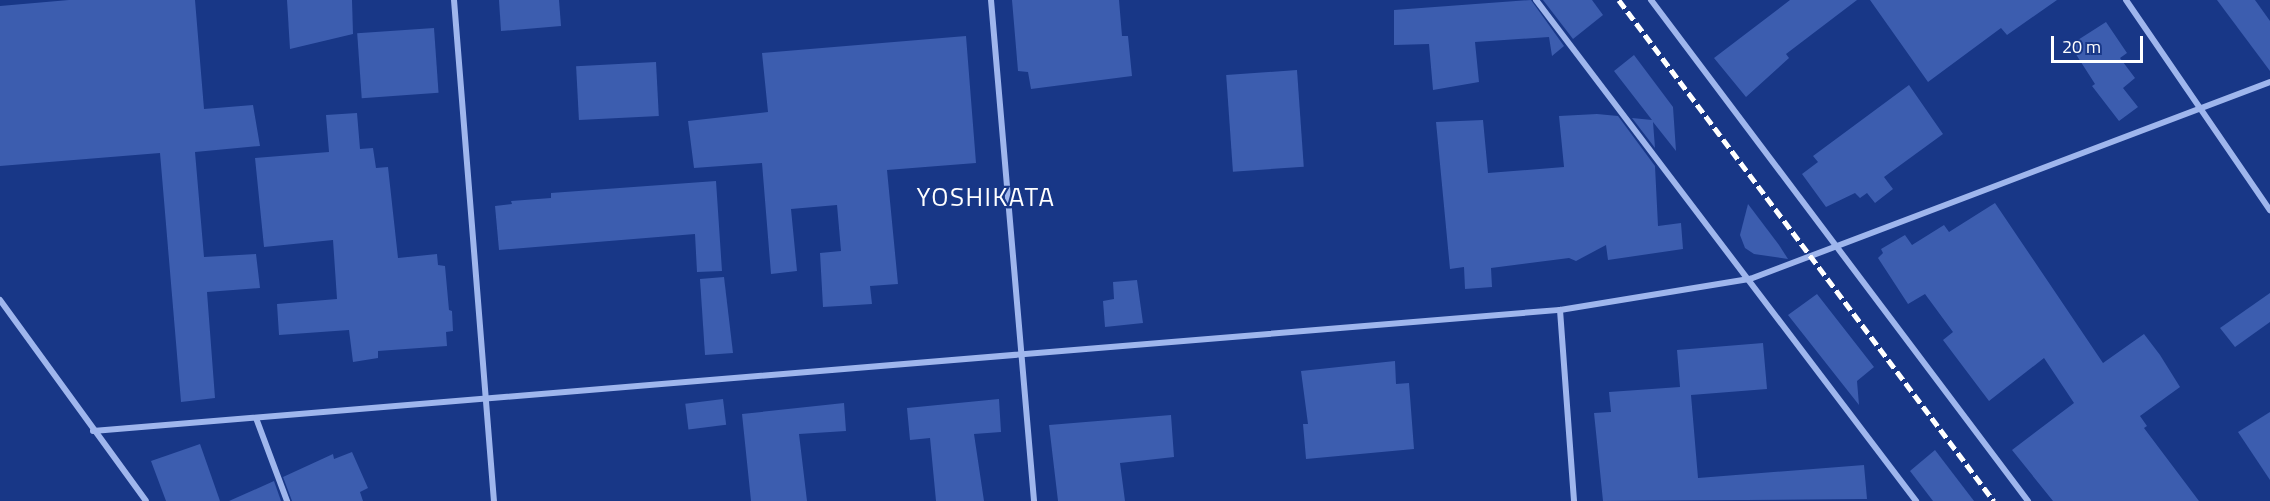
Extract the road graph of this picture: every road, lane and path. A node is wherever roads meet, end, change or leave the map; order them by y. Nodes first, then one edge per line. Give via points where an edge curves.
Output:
1 (454, 0) edge
2 (991, 0) edge
3 (1536, 0) edge
4 (1651, 0) edge
5 (2126, 0) edge
6 (2270, 82) edge
7 (2200, 109) junction
8 (2270, 210) edge
9 (1838, 244) junction
10 (1750, 279) junction
11 (0, 300) edge
12 (1560, 310) junction
13 (1023, 354) junction
14 (486, 399) junction
15 (256, 418) junction
16 (93, 431) junction
17 (146, 501) edge
18 (287, 501) edge
19 (494, 501) edge
20 (1034, 501) edge
21 (1574, 501) edge
22 (1916, 501) edge
23 (2028, 501) edge

1 - 14 street
2 - 13 street
3 - 10 street
4 - 9 street
5 - 7 street
6 - 7 street
7 - 8 street
7 - 9 street
9 - 10 street
9 - 23 street
10 - 12 street
10 - 22 street
11 - 16 street
12 - 13 street
12 - 21 street
13 - 14 street
13 - 20 street
14 - 15 street
14 - 19 street
15 - 16 street
15 - 18 street
16 - 17 street

